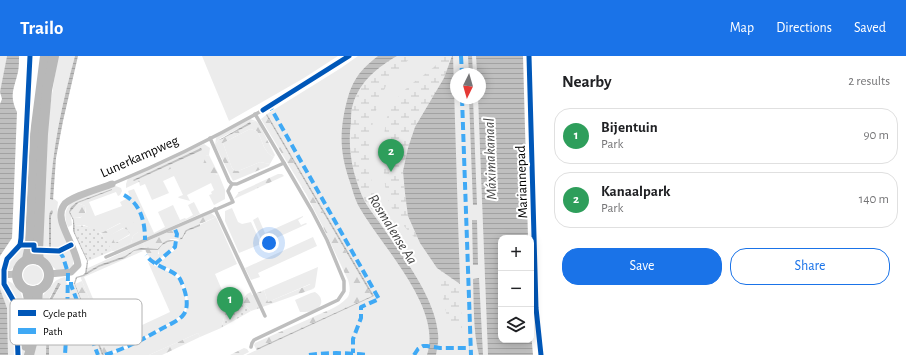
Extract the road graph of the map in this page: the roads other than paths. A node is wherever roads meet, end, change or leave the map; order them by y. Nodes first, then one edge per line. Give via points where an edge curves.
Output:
1 (46, 56) edge
2 (54, 56) edge
3 (263, 110) dead end
4 (255, 114) junction
5 (210, 138) junction
6 (284, 163) junction
7 (112, 184) joint
8 (232, 184) junction
9 (215, 208) junction
10 (106, 257) dead end
11 (27, 259) junction
12 (39, 260) junction
13 (17, 274) junction
14 (49, 274) junction
15 (1, 275) edge
16 (32, 290) junction
17 (33, 299) edge
18 (265, 316) dead end
19 (31, 345) edge
20 (251, 347) dead end
21 (28, 355) edge

1 - 11 main road via 35,134 30,245
2 - 12 main road via 42,134
3 - 4 lane, Lunerkampweg
4 - 5 lane, Lunerkampweg
4 - 6 lane
5 - 7 lane, Lunerkampweg
5 - 8 lane
6 - 8 lane via 238,184
6 - 20 lane via 327,240 344,281 344,291 338,300 254,340
7 - 14 street, Lunerkampweg via 64,204 61,218 78,266 71,272
8 - 9 lane via 228,191 233,202
9 - 10 lane
9 - 18 lane
11 - 12 main road
11 - 13 main road via 21,264
12 - 14 main road via 45,264
13 - 15 street
13 - 16 main road via 19,284
14 - 16 main road via 46,284
16 - 17 main road
19 - 21 main road

